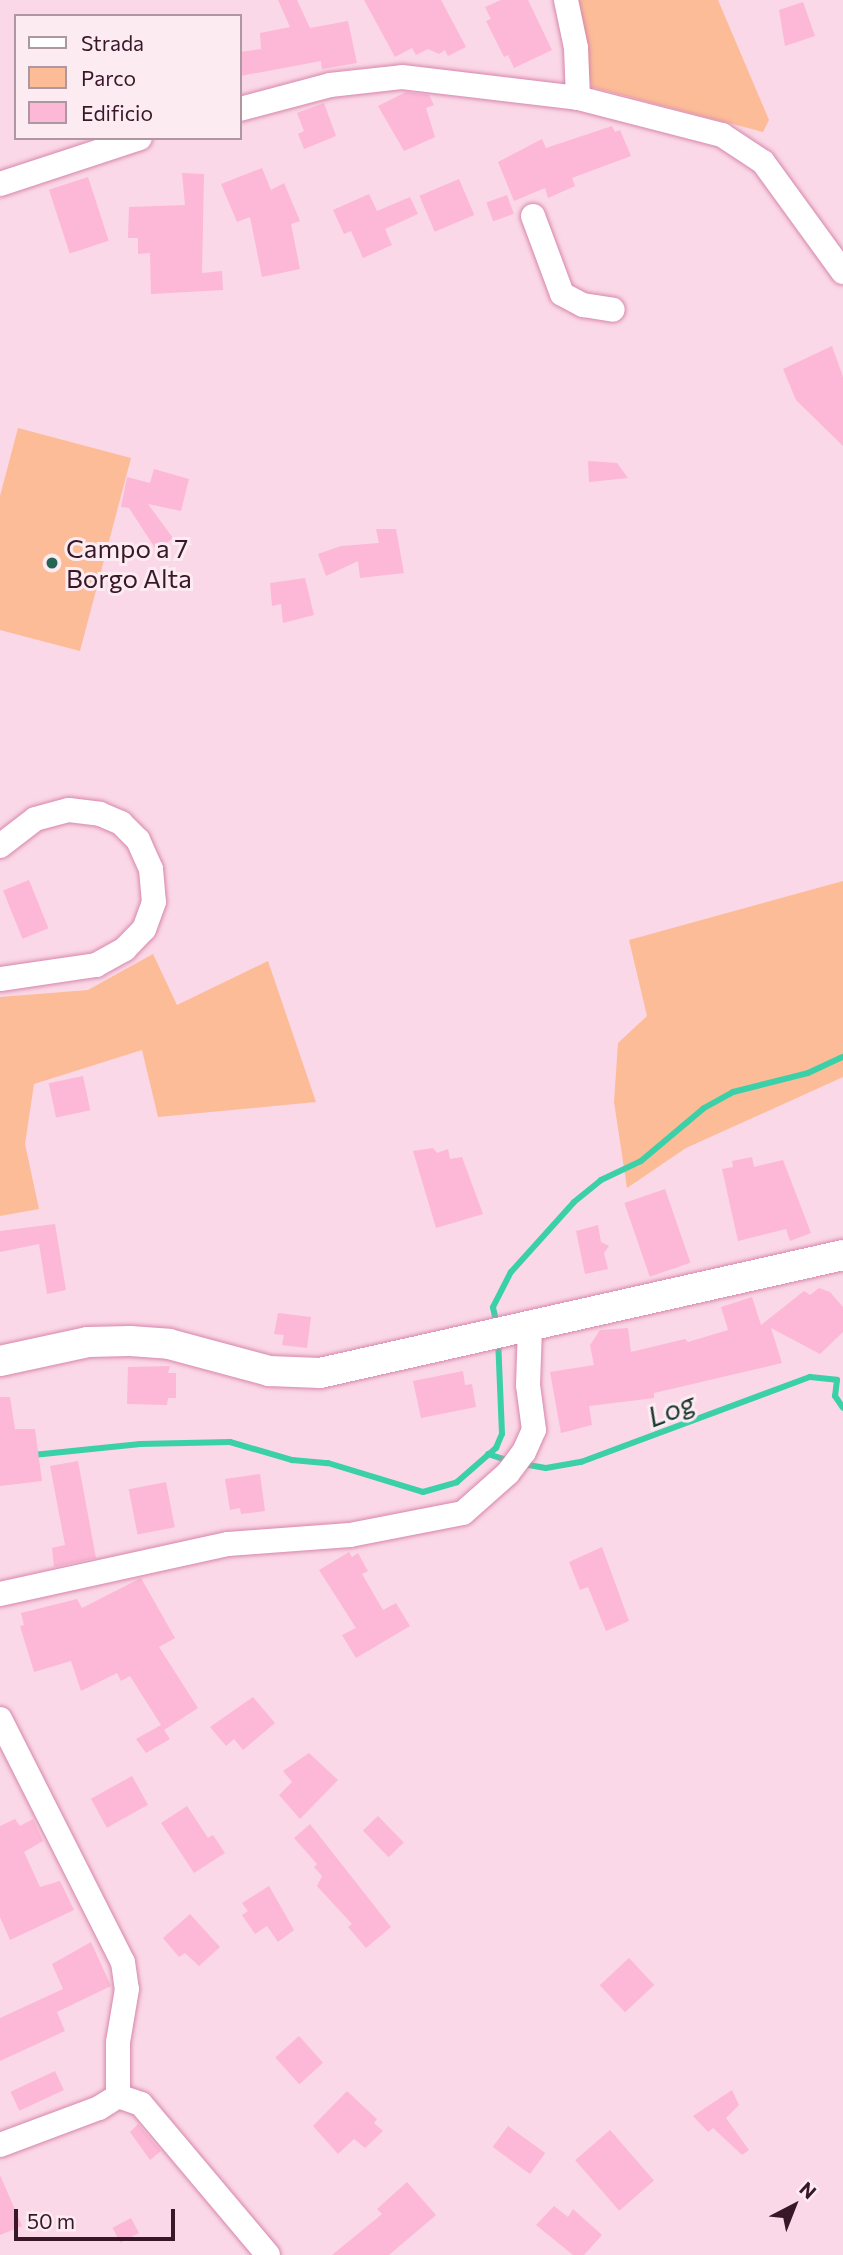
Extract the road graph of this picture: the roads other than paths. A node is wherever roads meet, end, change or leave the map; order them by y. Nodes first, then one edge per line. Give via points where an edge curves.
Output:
1 (566, 0) edge
2 (578, 98) junction
3 (242, 107) edge
4 (134, 140) edge
5 (0, 184) edge
6 (533, 216) dead end
7 (843, 272) edge
8 (613, 310) dead end
9 (0, 846) edge
10 (0, 979) edge
11 (843, 1255) edge
12 (530, 1327) junction
13 (0, 1360) edge
14 (0, 1594) edge
15 (0, 1719) edge
16 (118, 2096) junction
17 (0, 2145) edge
18 (268, 2255) edge

1 - 2 street via 576,48
2 - 3 street via 401,77 330,85
2 - 7 street via 722,135 740,144 763,162
4 - 5 street
6 - 8 street via 562,294 583,305
9 - 10 street via 35,819 69,810 121,822 138,840 151,869 155,902 144,929 125,949 96,965
11 - 12 street
12 - 13 street via 320,1373 269,1371 169,1344 130,1341 88,1342
12 - 14 street via 528,1385 534,1430 508,1473 463,1513 350,1535 228,1544
15 - 16 street via 123,1962 127,1989 118,2042
16 - 17 street via 99,2108
16 - 18 street via 141,2104

